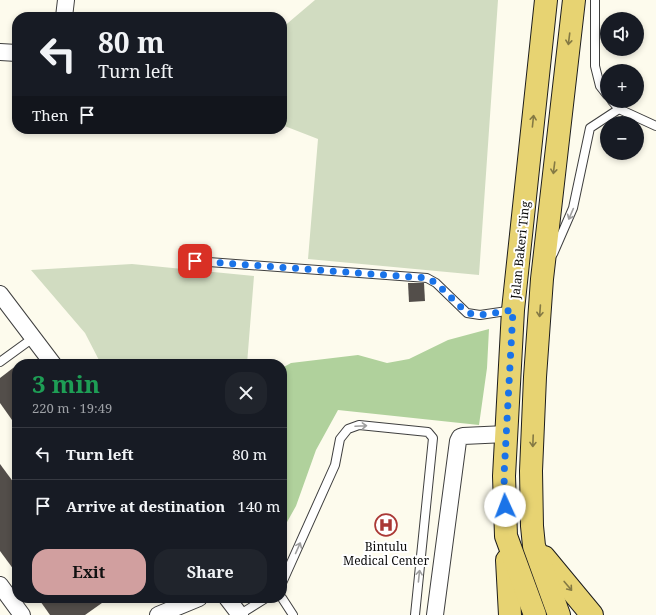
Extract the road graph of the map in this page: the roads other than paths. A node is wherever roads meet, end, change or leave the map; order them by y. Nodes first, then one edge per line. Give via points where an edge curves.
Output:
1 (66, 0) edge
2 (546, 0) edge
3 (574, 0) edge
4 (595, 0) edge
5 (65, 12) edge
6 (0, 52) edge
7 (12, 53) edge
8 (600, 86) edge
9 (619, 109) joint
10 (656, 126) edge
11 (195, 261) dead end
12 (542, 279) junction
13 (0, 294) edge
14 (513, 310) junction
15 (33, 338) junction
16 (49, 359) edge
17 (0, 362) edge
18 (506, 434) junction
19 (506, 536) junction
20 (534, 546) junction
21 (287, 572) edge
22 (16, 603) edge
23 (187, 603) edge
24 (231, 603) edge
25 (258, 603) edge
26 (286, 603) edge
27 (22, 615) edge
28 (158, 615) edge
29 (240, 615) edge
30 (293, 615) edge
31 (415, 615) edge
32 (435, 615) edge
33 (510, 615) edge
34 (535, 615) edge
35 (559, 615) edge
36 (592, 615) edge

1 - 5 street
14 -> 2 main road, Jalan Bakeri Ting
3 -> 12 main road, Jalan Bakeri Ting
4 - 8 lane via 595,66
6 - 7 street
9 - 10 lane
9 -> 12 lane via 590,128 573,208
11 - 14 lane via 427,278 436,283 467,313 480,315
12 -> 20 main road, Jalan Bakeri Ting via 531,471
13 - 15 street
14 - 18 main road, Jalan Bakeri Ting
15 - 16 street
15 - 17 lane
18 - 19 main road, Jalan Bakeri Ting
18 - 32 street via 463,436 458,441
19 - 33 main road
19 - 34 main road, Jalan Bakeri Ting
20 - 35 main road, Jalan Bakeri Ting
20 -> 36 main road
21 - 31 lane via 335,465 340,438 348,429 359,425 428,432 433,438
22 - 27 street
23 - 28 street
24 - 29 street
25 - 29 lane
26 - 30 lane

